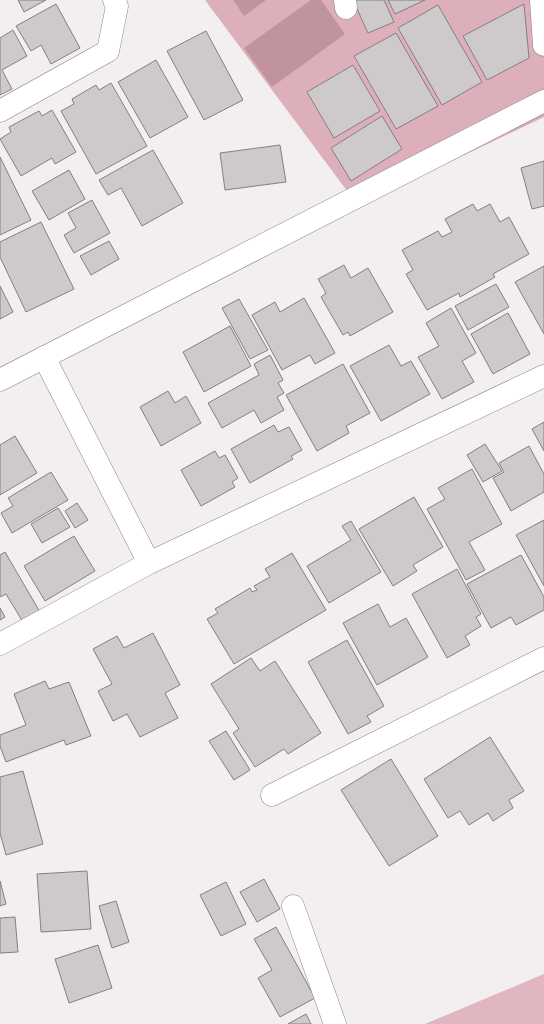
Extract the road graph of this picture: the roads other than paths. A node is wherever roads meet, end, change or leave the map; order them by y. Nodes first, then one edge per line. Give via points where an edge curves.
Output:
1 (114, 0) edge
2 (541, 0) edge
3 (544, 46) edge
4 (544, 101) edge
5 (0, 111) edge
6 (44, 357) junction
7 (544, 376) edge
8 (0, 380) edge
9 (149, 563) junction
10 (0, 644) edge
11 (544, 658) edge
12 (272, 795) dead end
13 (293, 906) dead end
14 (335, 1024) edge

1 - 5 street via 117,6 108,51
2 - 3 street
4 - 6 street
6 - 8 street
6 - 9 street
7 - 9 street
9 - 10 street
11 - 12 street
13 - 14 street

